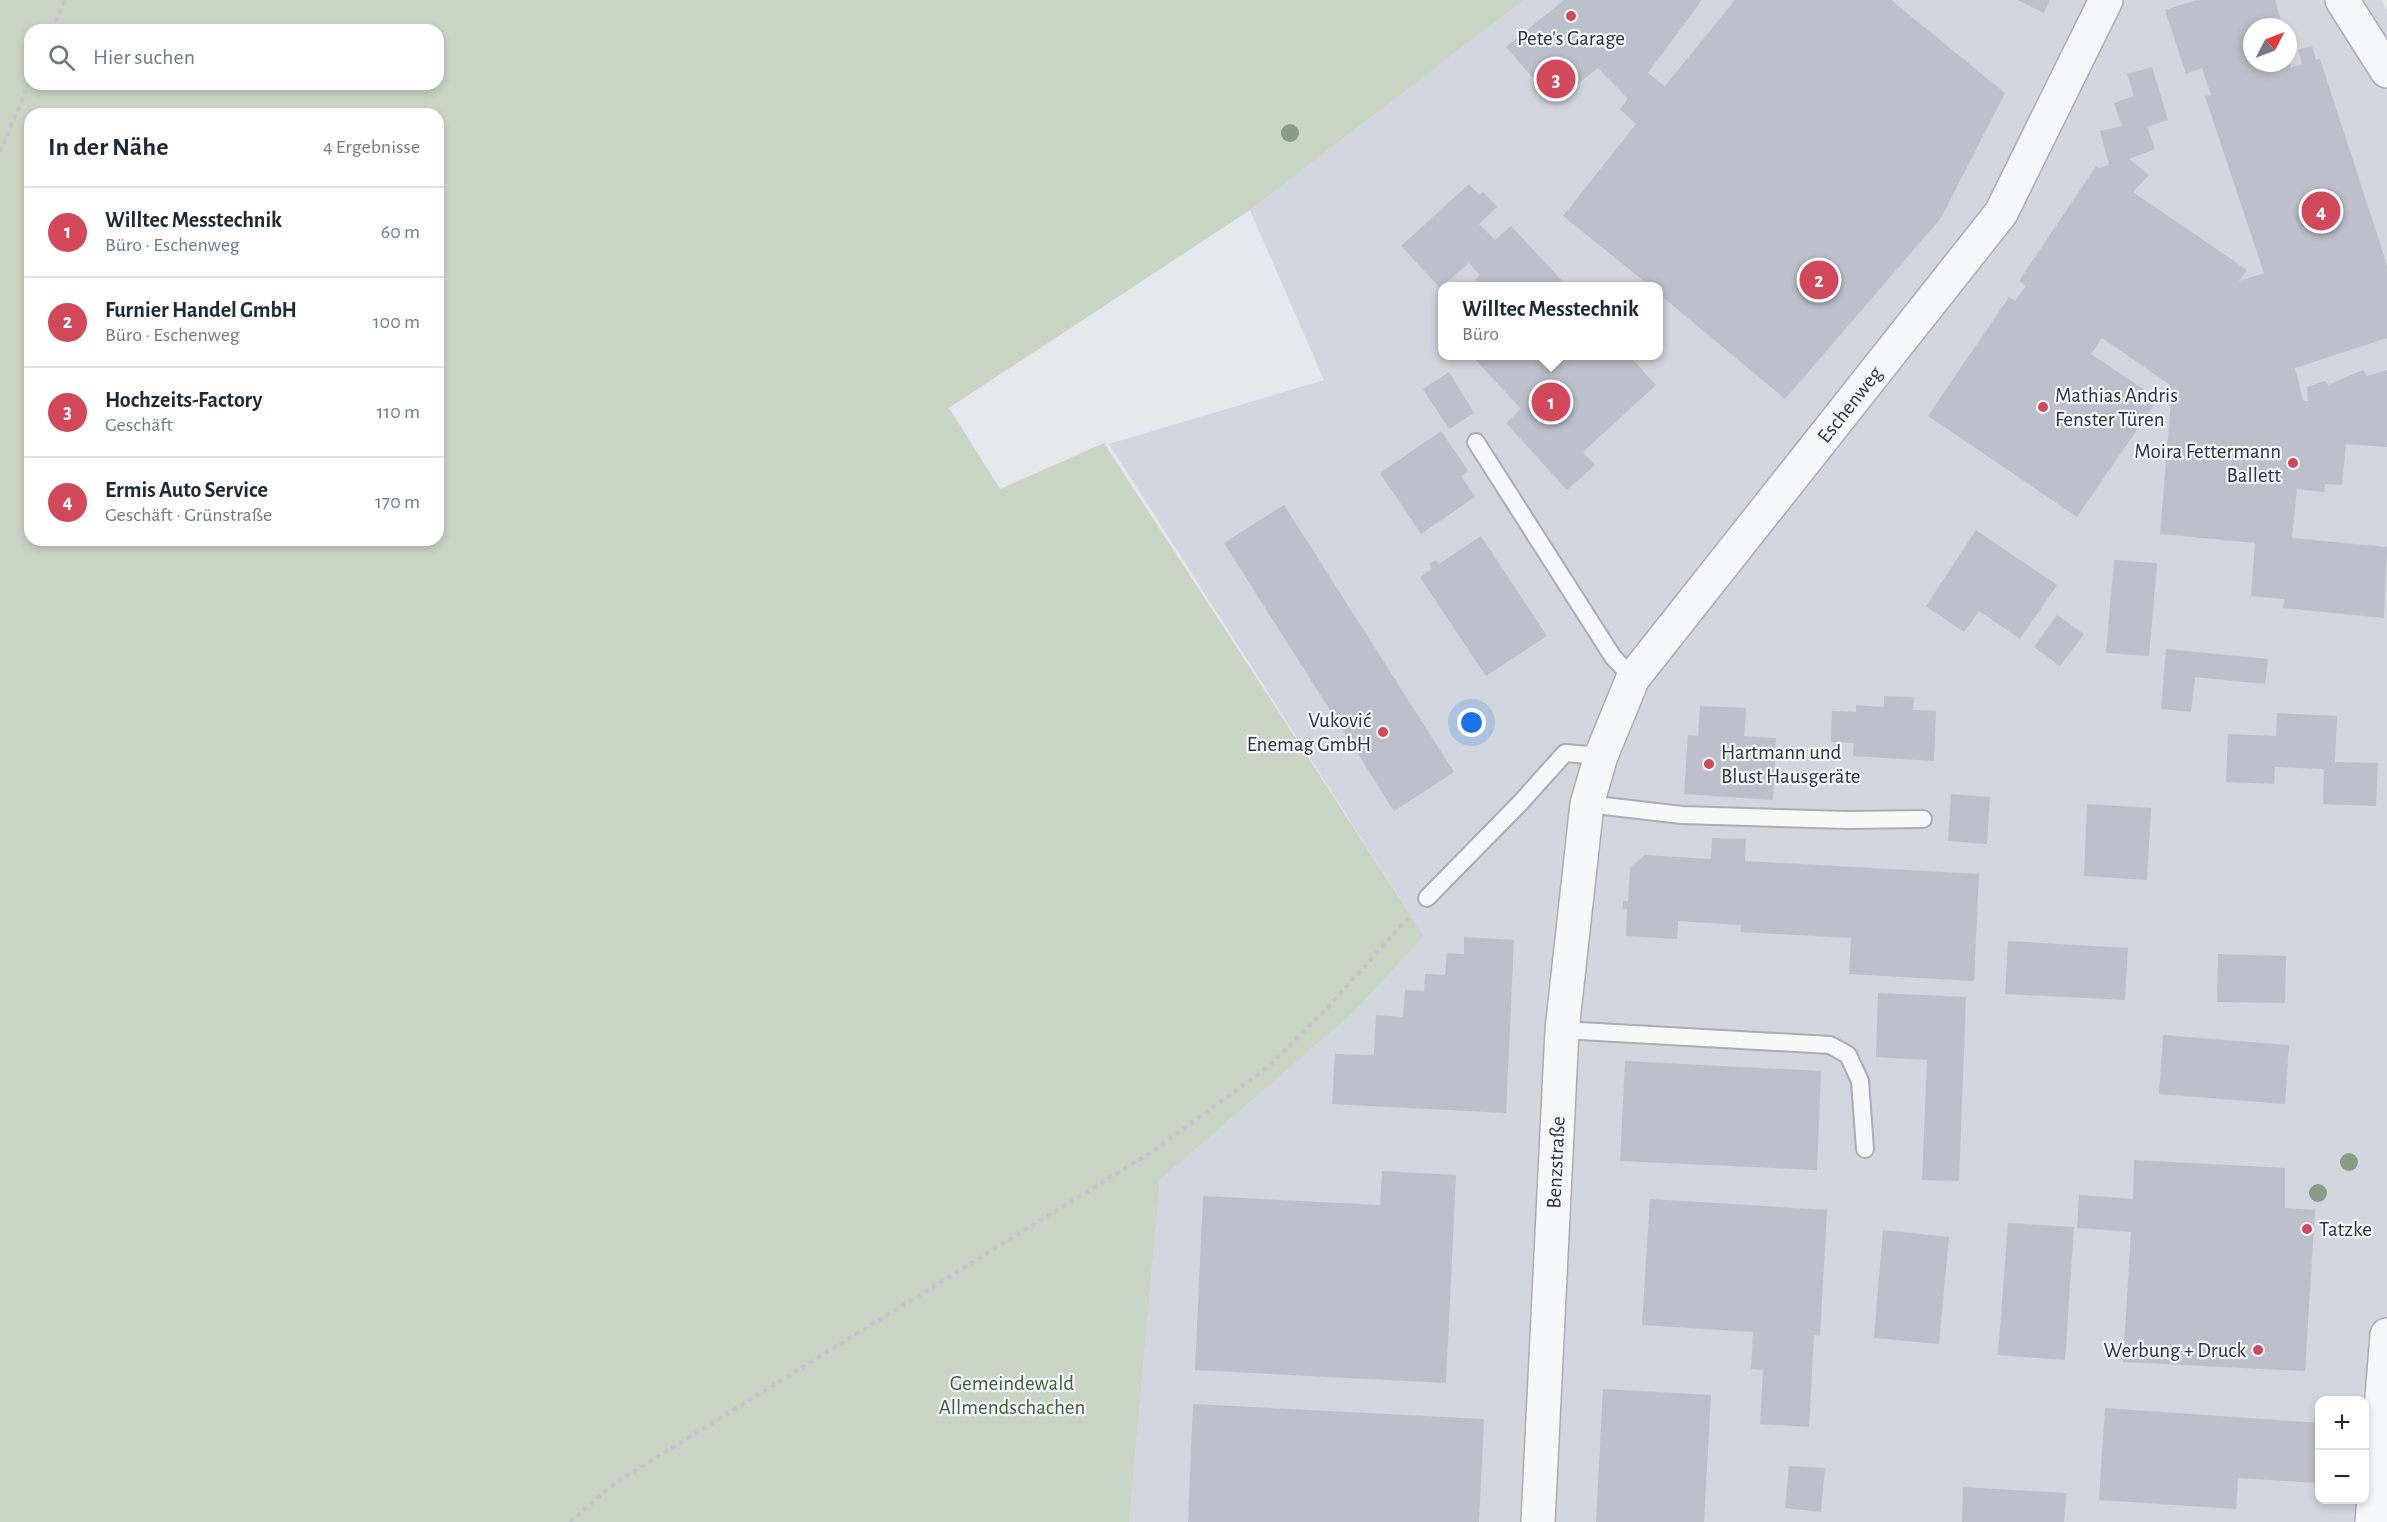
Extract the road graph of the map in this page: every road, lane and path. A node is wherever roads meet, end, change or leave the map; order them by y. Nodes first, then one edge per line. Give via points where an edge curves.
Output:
1 (65, 0) edge
2 (2106, 0) edge
3 (2342, 0) edge
4 (55, 24) edge
5 (2387, 71) edge
6 (26, 90) edge
7 (0, 152) edge
8 (1476, 442) dead end
9 (1634, 678) junction
10 (1601, 756) junction
11 (1587, 804) junction
12 (1923, 819) dead end
13 (1427, 898) joint
14 (1562, 1030) junction
15 (1865, 1149) dead end
16 (2387, 1335) edge
17 (570, 1522) edge
18 (1538, 1522) edge
19 (2372, 1522) edge

1 - 4 path
2 - 9 street, Eschenweg via 2001,213
3 - 5 street
6 - 7 path
8 - 9 lane via 1613,657
9 - 10 street, Eschenweg
10 - 11 street, Eschenweg
10 - 13 lane via 1565,753
11 - 12 lane via 1682,815
11 - 14 street, Benzstraße
13 - 17 path via 1268,1067 1153,1151 615,1483
14 - 15 lane via 1830,1045 1848,1055 1860,1081
14 - 18 street, Benzstraße
16 - 19 street

